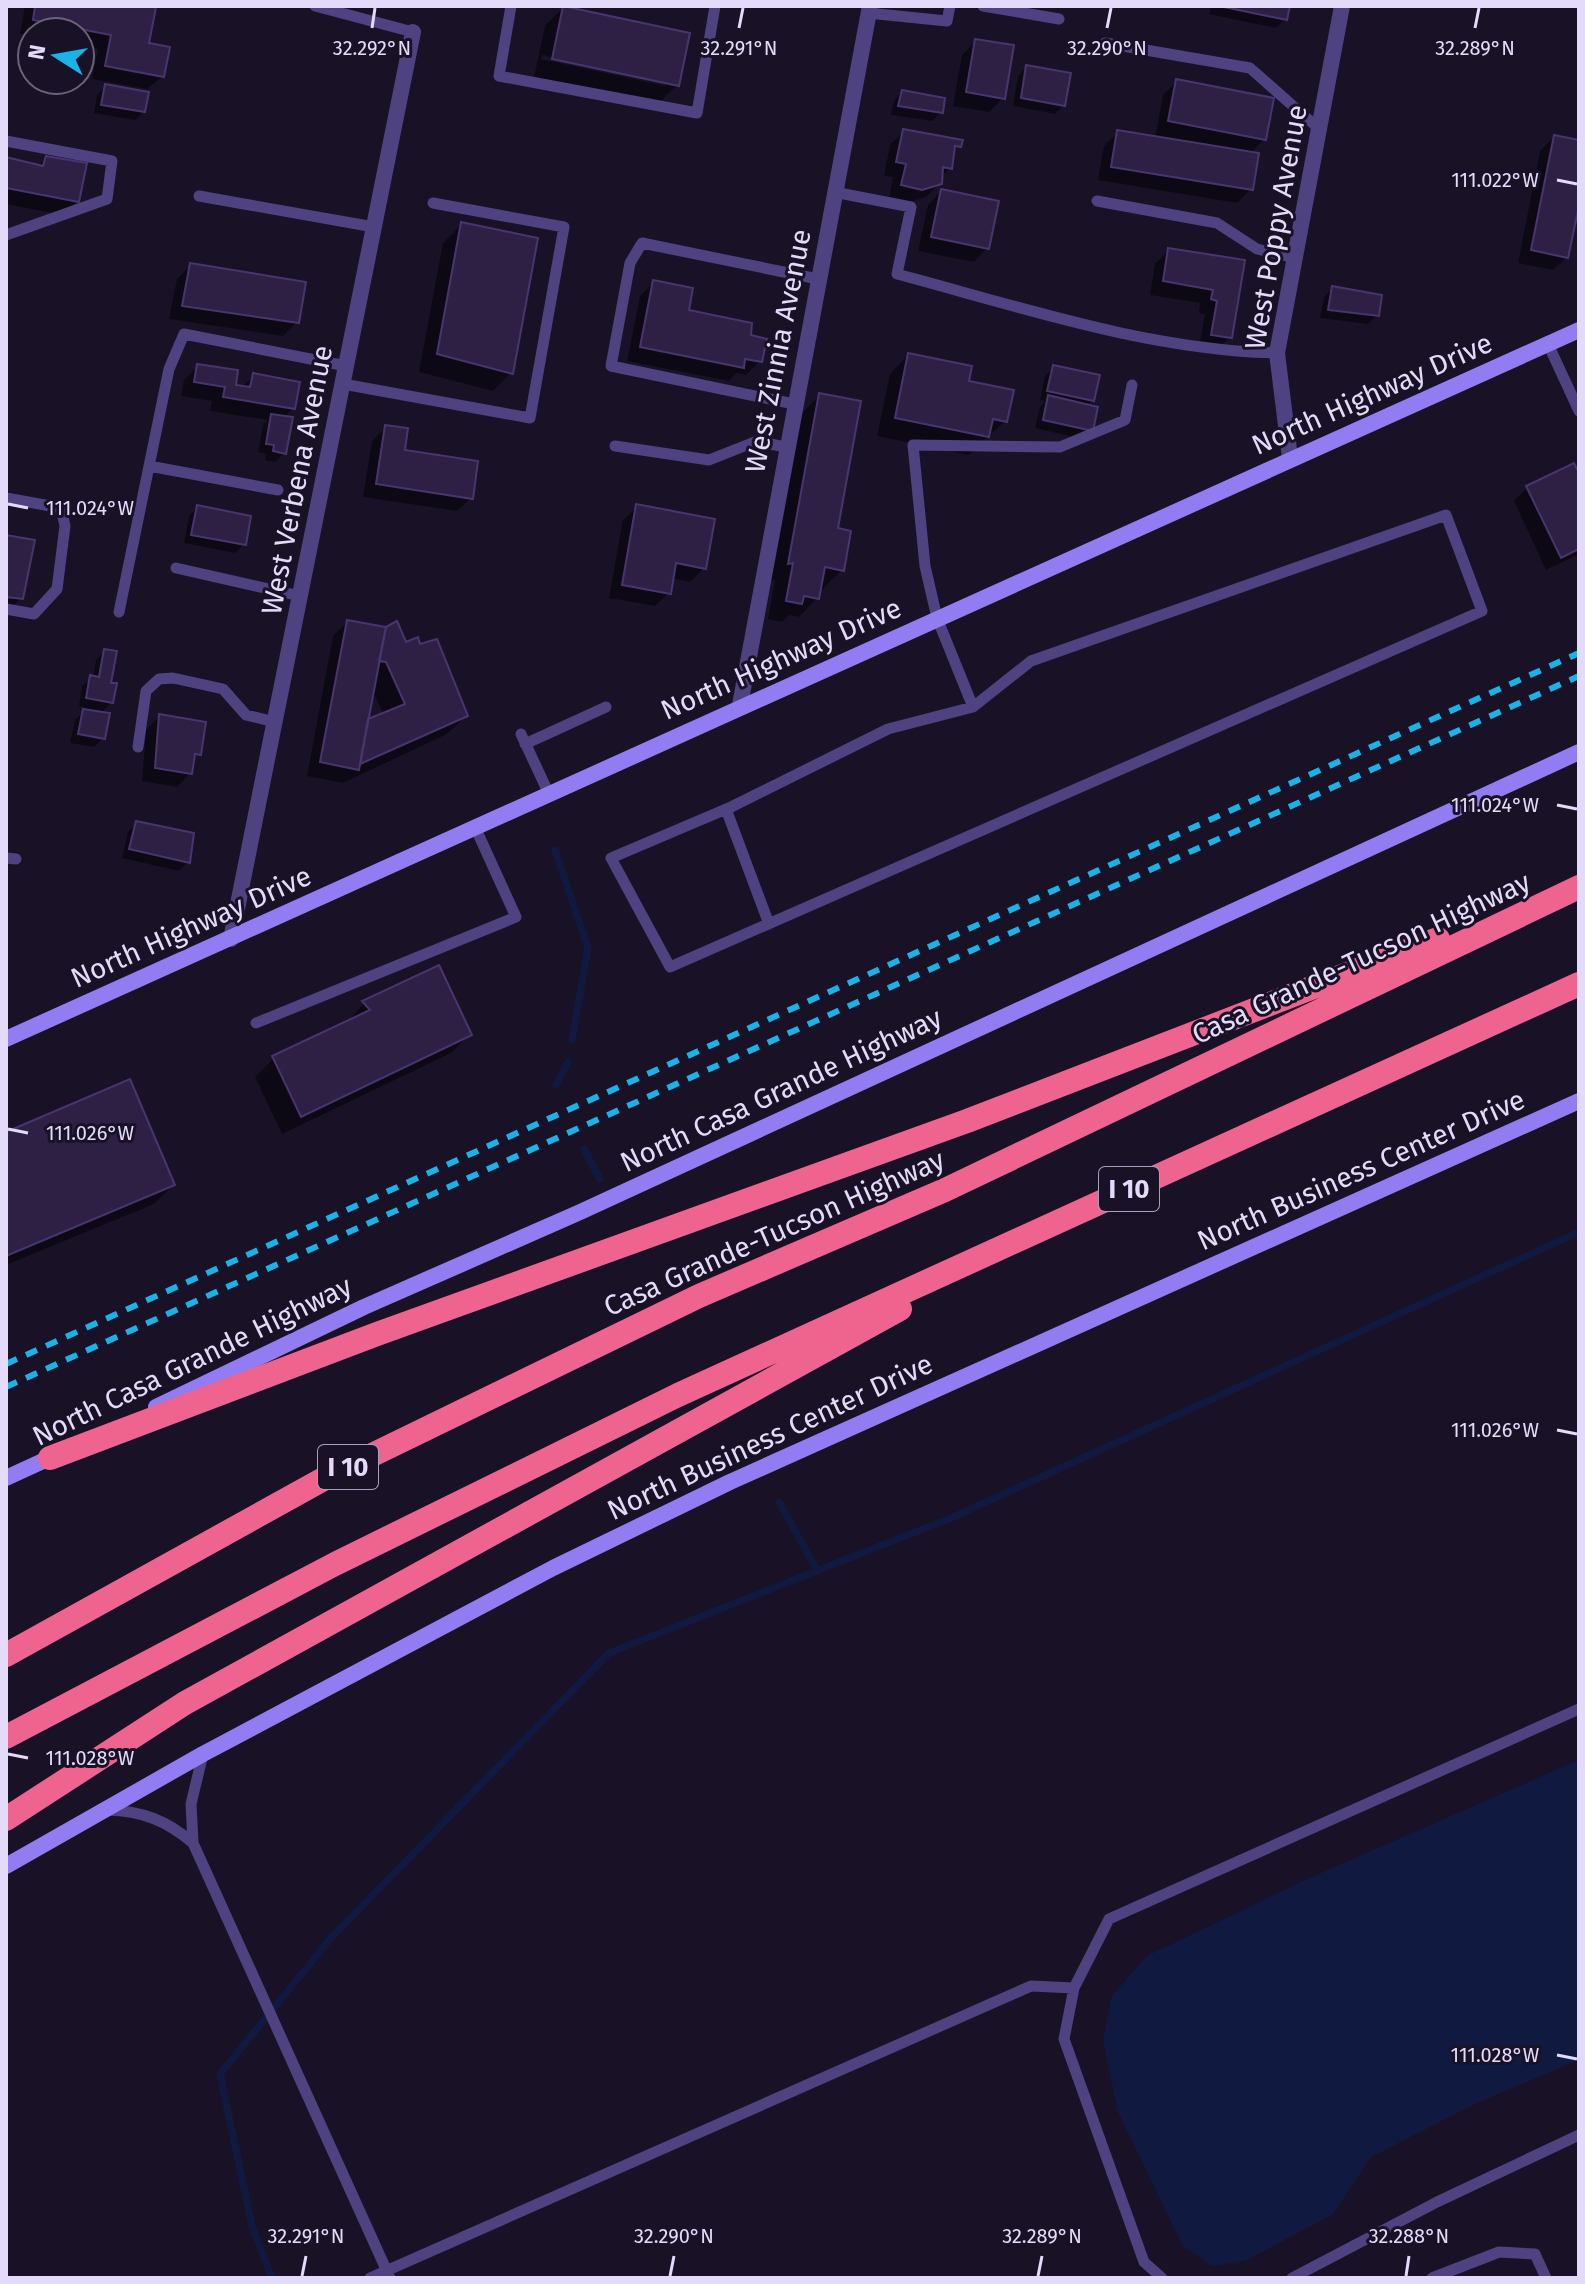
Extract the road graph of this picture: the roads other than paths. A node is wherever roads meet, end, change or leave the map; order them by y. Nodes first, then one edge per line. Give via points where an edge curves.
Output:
1 (315, 6) edge
2 (511, 6) edge
3 (715, 6) edge
4 (950, 6) edge
5 (983, 6) edge
6 (1342, 6) edge
7 (869, 8) edge
8 (1059, 19) dead end
9 (413, 32) joint
10 (1105, 43) dead end
11 (1318, 128) junction
12 (6, 141) edge
13 (834, 192) junction
14 (199, 196) dead end
15 (1097, 201) dead end
16 (433, 203) dead end
17 (374, 227) junction
18 (6, 235) edge
19 (1295, 258) junction
20 (818, 279) junction
21 (1579, 330) edge
22 (1548, 344) junction
23 (1277, 353) junction
24 (346, 366) junction
25 (343, 384) junction
26 (1132, 385) dead end
27 (794, 404) junction
28 (1579, 411) edge
29 (615, 446) dead end
30 (785, 447) junction
31 (1290, 458) junction
32 (149, 466) junction
33 (278, 490) dead end
34 (6, 498) edge
35 (176, 568) dead end
36 (300, 596) junction
37 (6, 609) edge
38 (119, 612) dead end
39 (937, 618) junction
40 (740, 705) junction
41 (606, 707) dead end
42 (973, 707) junction
43 (275, 722) junction
44 (138, 747) dead end
45 (1579, 752) edge
46 (549, 794) junction
47 (726, 809) junction
48 (475, 827) junction
49 (1572, 891) edge
50 (769, 924) junction
51 (231, 939) junction
52 (1579, 984) edge
53 (256, 1023) dead end
54 (6, 1039) edge
55 (1579, 1101) edge
56 (1060, 1221) junction
57 (50, 1458) junction
58 (6, 1478) edge
59 (6, 1655) edge
60 (1579, 1709) edge
61 (6, 1737) edge
62 (203, 1754) junction
63 (106, 1810) junction
64 (6, 1819) edge
65 (193, 1843) junction
66 (6, 1866) edge
67 (1074, 1988) junction
68 (1579, 2135) edge
69 (388, 2274) edge
70 (370, 2278) edge
71 (1162, 2278) edge
72 (1292, 2278) edge
73 (1432, 2278) edge
74 (1546, 2278) edge

1 - 9 lane
2 - 3 lane via 499,76 697,113
4 - 7 lane via 947,21
5 - 8 lane
6 - 11 street, West Poppy Avenue
7 - 13 street, West Zinnia Avenue
9 - 17 street, West Verbena Avenue
10 - 11 lane via 1250,68
11 - 19 street, West Poppy Avenue
12 - 18 lane via 112,161 107,199
13 - 20 street, West Zinnia Avenue
13 - 23 lane via 911,207 897,274 1120,333
14 - 17 lane
15 - 19 lane via 1217,223 1257,249
16 - 25 lane via 564,227 530,418
17 - 24 street, West Verbena Avenue
19 - 23 street, West Poppy Avenue
20 - 27 street, West Zinnia Avenue
20 - 27 lane via 642,243 630,263 611,366
21 - 22 main road, North Highway Drive
22 - 28 lane
22 - 31 main road, North Highway Drive
23 - 31 street, West Poppy Avenue
24 - 25 street, West Verbena Avenue
24 - 32 lane via 184,334 169,369
25 - 36 street, West Verbena Avenue
26 - 39 lane via 1125,420 1060,447 913,445 925,566
27 - 30 street, West Zinnia Avenue
29 - 30 lane via 709,460 757,441
30 - 40 street, West Zinnia Avenue
31 - 39 main road, North Highway Drive
32 - 33 lane
32 - 38 lane
34 - 37 lane via 61,508 65,526 57,589 34,614
35 - 36 lane
36 - 43 street, West Verbena Avenue
39 - 40 main road, North Highway Drive
39 - 42 lane
40 - 46 main road, North Highway Drive
41 - 46 lane via 523,739
42 - 47 lane via 888,729
42 - 50 lane via 1031,661 1446,515 1482,611
43 - 44 lane via 246,715 223,689 159,679 146,691
43 - 51 street, West Verbena Avenue
45 - 57 main road, North Casa Grande Highway via 364,1307
46 - 48 main road, North Highway Drive
47 - 50 lane
47 - 50 lane via 611,858 670,967
48 - 51 main road, North Highway Drive
48 - 53 lane via 516,917
49 - 57 highway via 1347,972 938,1132
49 - 59 highway, Casa Grande-Tucson Highway / I 10 via 945,1190 699,1296 343,1469
51 - 54 main road, North Highway Drive
52 - 56 highway, I 10
55 - 62 main road, North Business Center Drive via 730,1482 553,1568
56 - 61 highway, I 10 via 664,1402 335,1564
56 - 64 highway via 185,1703
57 - 58 main road, North Casa Grande Highway
60 - 67 lane via 1109,1919
62 - 63 main road, North Business Center Drive
62 - 65 lane via 193,1792
63 - 65 lane via 160,1820
63 - 66 main road, North Business Center Drive
65 - 69 lane
67 - 69 lane via 1031,1986
67 - 71 lane via 1064,2039 1144,2262
68 - 72 lane
69 - 70 lane
73 - 74 lane via 1499,2252 1535,2254

